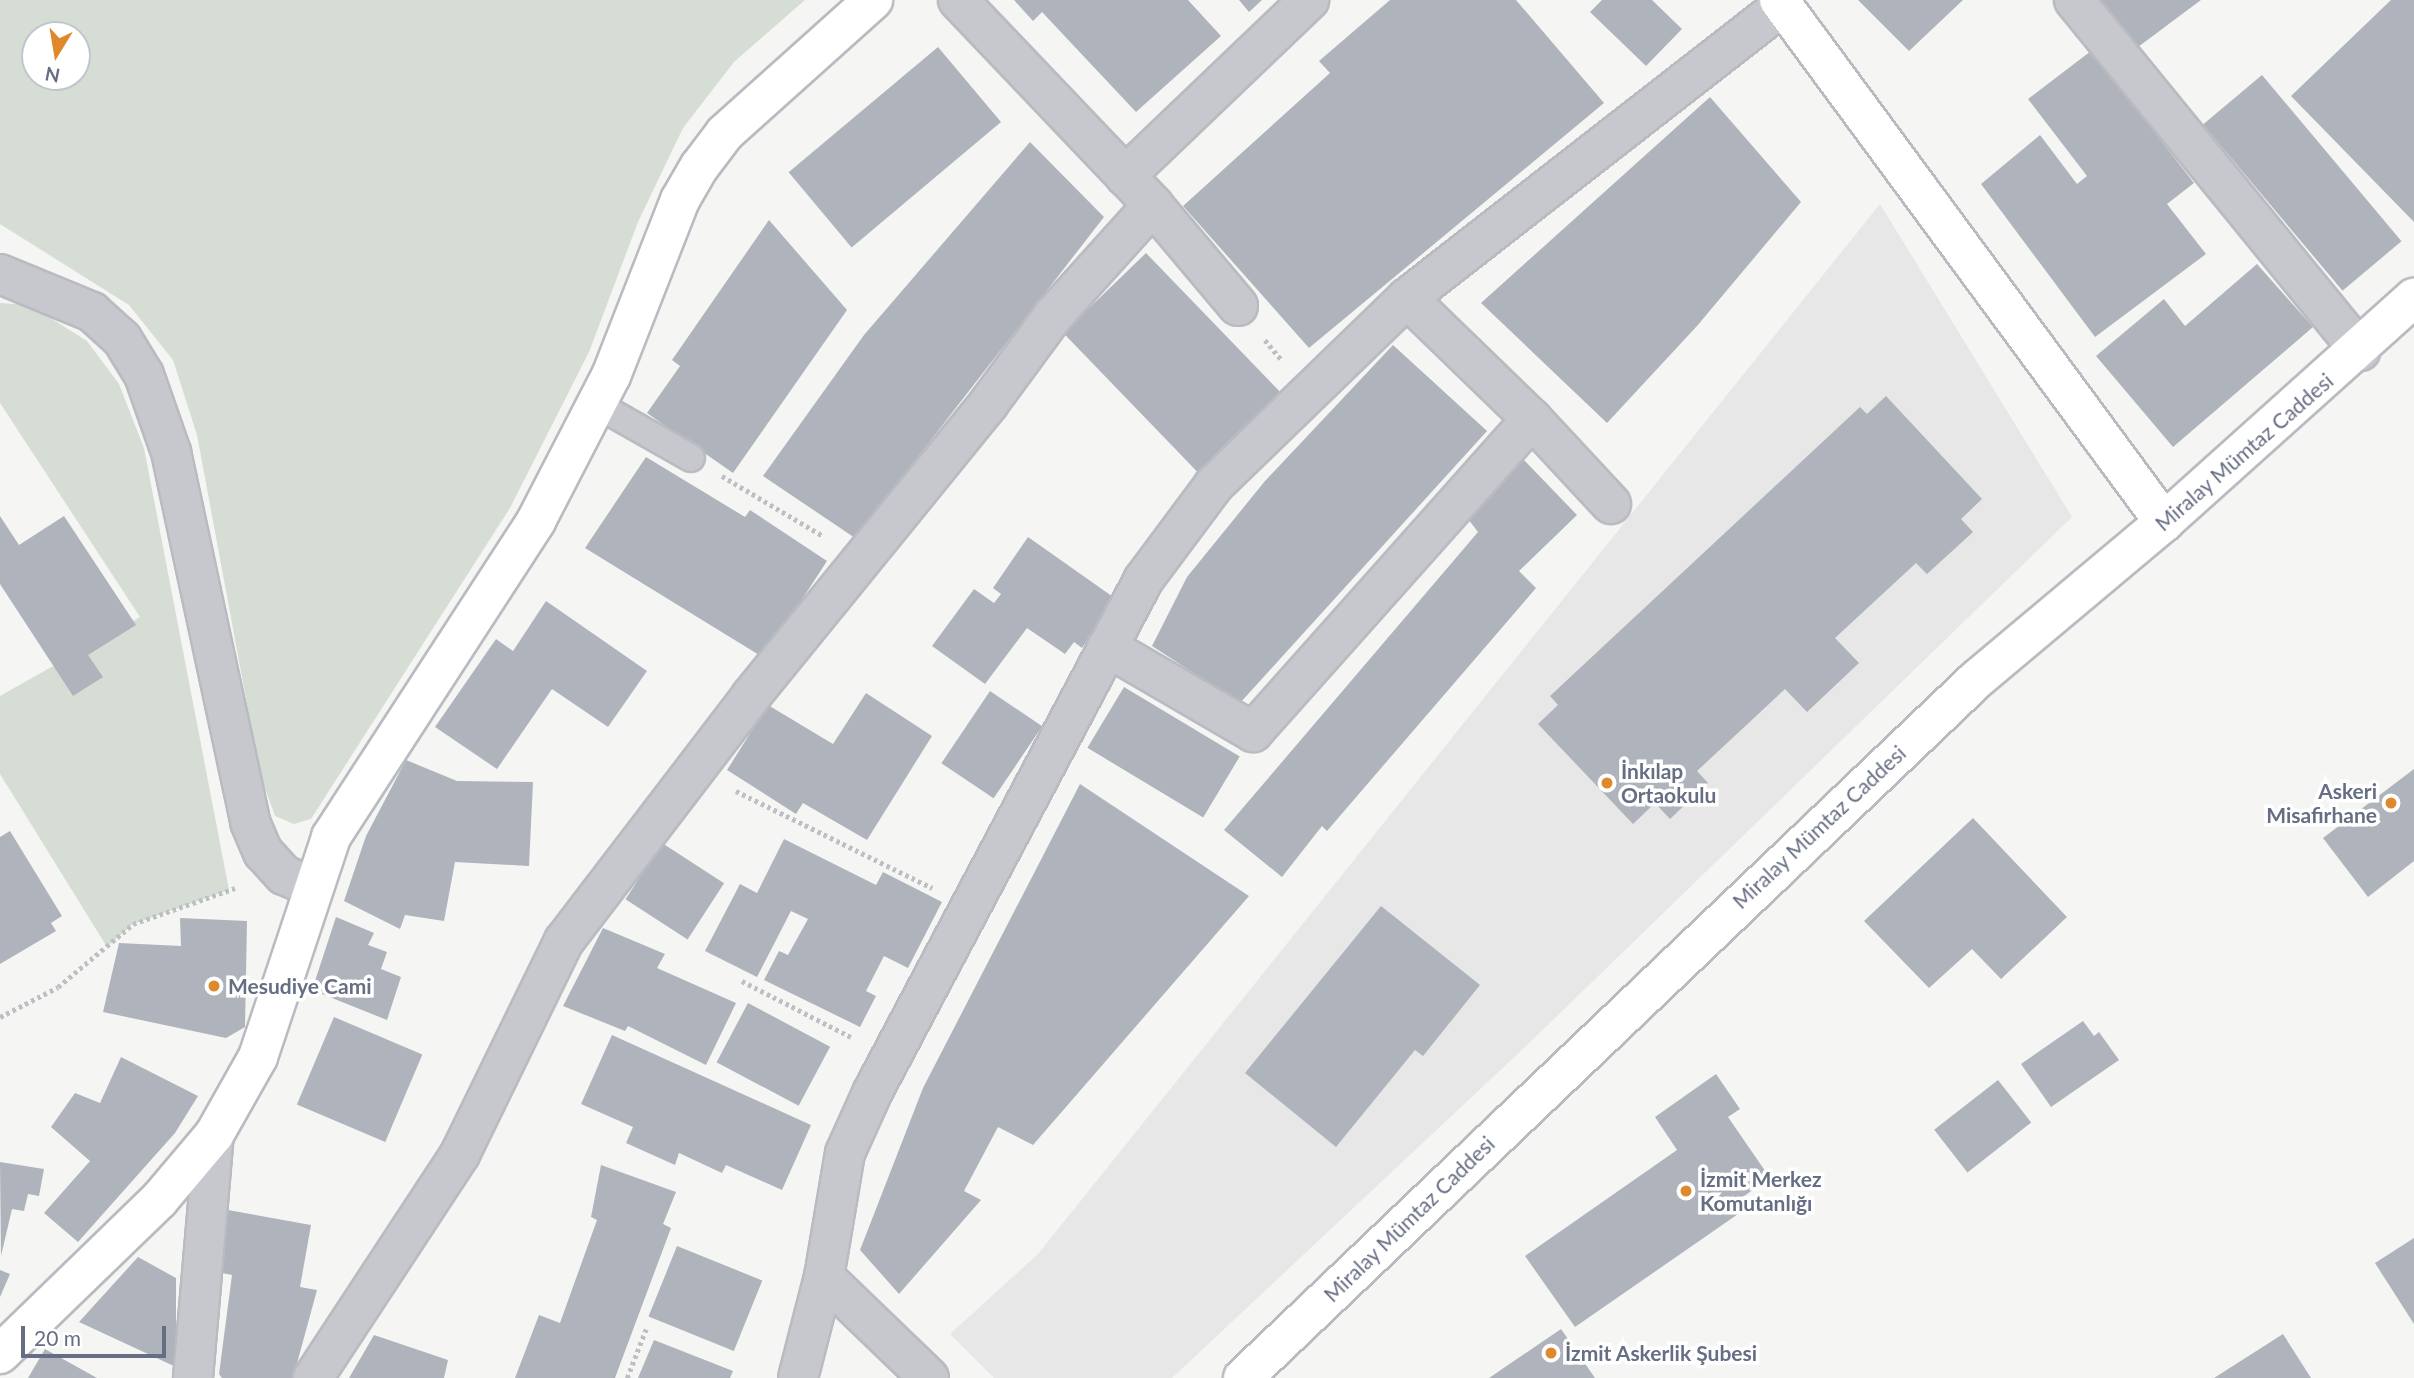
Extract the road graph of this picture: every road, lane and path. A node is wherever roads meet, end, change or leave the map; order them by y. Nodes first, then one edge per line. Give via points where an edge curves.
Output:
1 (873, 0) edge
2 (958, 0) edge
3 (1309, 0) edge
4 (2074, 0) edge
5 (1781, 2) edge
6 (1125, 176) junction
7 (1153, 205) junction
8 (0, 274) edge
9 (1407, 298) junction
10 (2414, 298) edge
11 (1238, 306) joint
12 (2360, 351) junction
13 (1309, 394) junction
14 (596, 404) junction
15 (1532, 419) junction
16 (691, 458) joint
17 (1611, 504) dead end
18 (2164, 522) junction
19 (862, 559) junction
20 (1107, 648) junction
21 (724, 785) dead end
22 (298, 881) junction
23 (970, 908) junction
24 (742, 981) dead end
25 (0, 1017) edge
26 (891, 1058) junction
27 (214, 1135) junction
28 (824, 1277) junction
29 (646, 1329) dead end
30 (0, 1354) edge
31 (193, 1378) edge
32 (313, 1378) edge
33 (627, 1378) edge
34 (798, 1378) edge
35 (929, 1378) edge
36 (1243, 1378) edge

1 - 14 main road via 725,133 699,166 680,200
2 - 6 street
3 - 6 street
4 - 12 street
5 - 9 street
5 - 18 main road
6 - 7 street
7 - 11 street
7 - 19 street via 1052,316 989,403
8 - 22 street via 92,312 122,339 144,376 171,452 250,822 263,852
9 - 13 street
9 - 15 street
10 - 12 main road, Miralay Mümtaz Caddesi
11 - 13 path
12 - 18 main road, Miralay Mümtaz Caddesi
13 - 20 street via 1214,485 1179,527
14 - 16 lane
14 - 22 main road via 536,521
15 - 17 street
15 - 20 street via 1253,732
16 - 19 path
18 - 36 main road, Miralay Mümtaz Caddesi via 1977,679
19 - 32 street via 564,942 460,1154
20 - 23 street
21 - 23 path
22 - 25 path via 170,908 133,924 58,987
22 - 27 main road via 258,1057
23 - 26 street
24 - 26 path
26 - 28 street via 845,1153
27 - 30 main road via 159,1200
27 - 31 street
28 - 34 street
28 - 35 street
29 - 33 path

